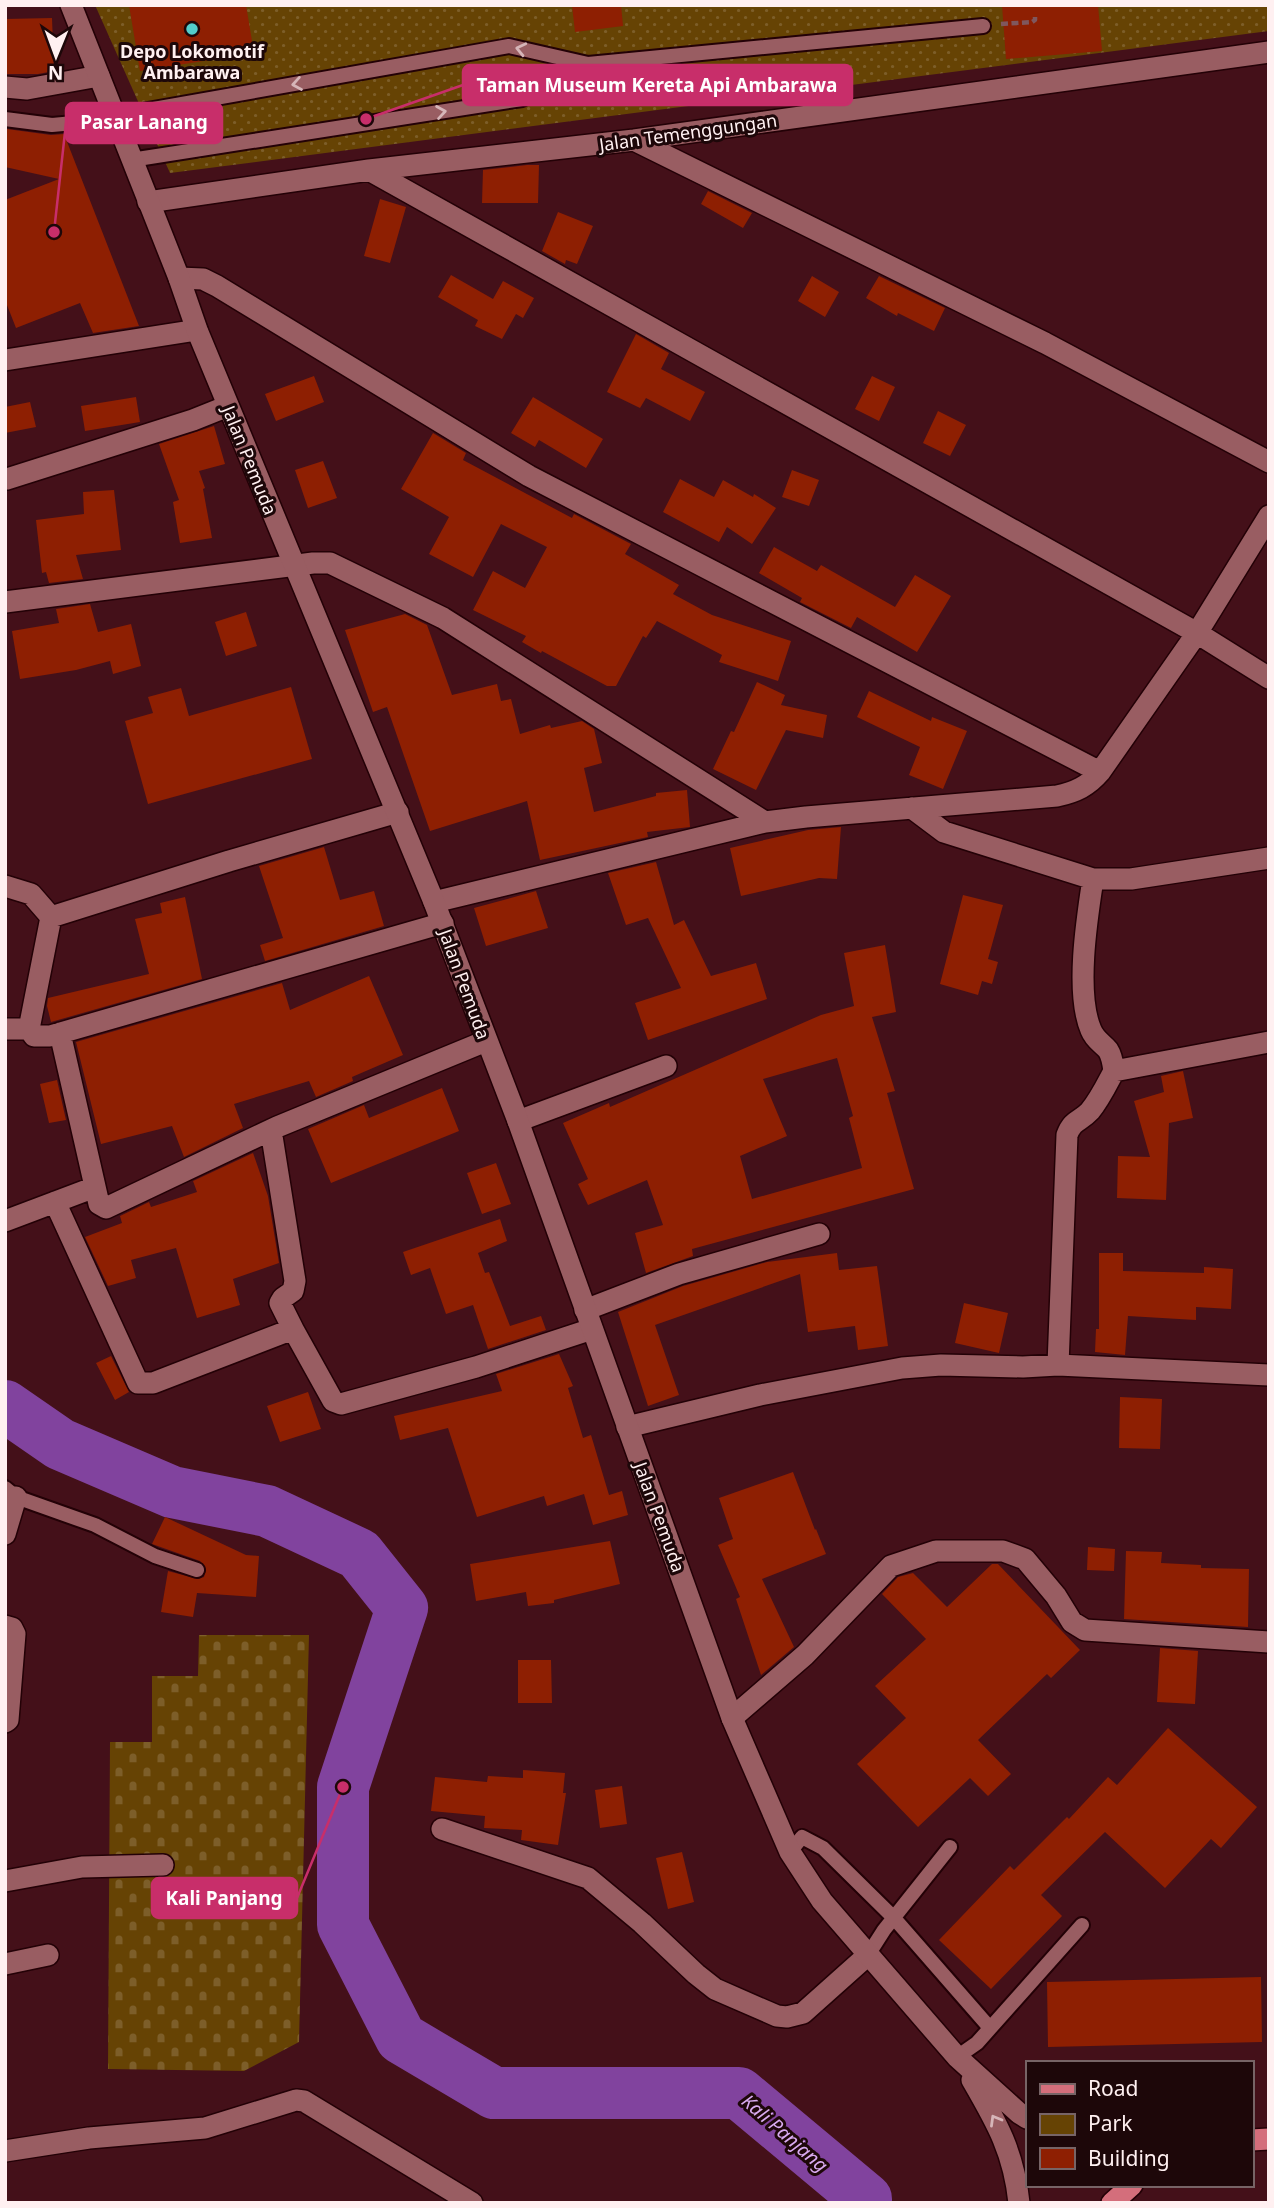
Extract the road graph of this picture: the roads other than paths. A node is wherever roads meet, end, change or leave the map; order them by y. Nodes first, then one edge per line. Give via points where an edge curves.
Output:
1 (71, 5) edge
2 (983, 26) road end
3 (1269, 52) edge
4 (588, 64) junction
5 (99, 76) junction
6 (5, 87) edge
7 (115, 116) junction
8 (5, 120) edge
9 (634, 140) junction
10 (131, 160) junction
11 (369, 170) junction
12 (148, 202) junction
13 (179, 278) junction
14 (197, 330) junction
15 (5, 360) edge
16 (228, 406) junction
17 (1269, 462) edge
18 (7, 478) dead end
19 (1269, 516) edge
20 (293, 565) junction
21 (5, 602) edge
22 (1197, 633) junction
23 (1269, 678) edge
24 (1100, 772) junction
25 (912, 808) junction
26 (398, 812) junction
27 (765, 822) junction
28 (1269, 858) edge
29 (1093, 879) junction
30 (5, 886) edge
31 (434, 902) junction
32 (51, 917) junction
33 (443, 923) junction
34 (5, 1029) edge
35 (29, 1030) junction
36 (60, 1033) junction
37 (486, 1041) junction
38 (1269, 1042) edge
39 (666, 1066) dead end
40 (1114, 1071) junction
41 (518, 1121) junction
42 (271, 1130) junction
43 (95, 1187) junction
44 (55, 1202) junction
45 (5, 1221) edge
46 (819, 1234) dead end
47 (589, 1320) junction
48 (293, 1329) junction
49 (1058, 1365) junction
50 (1269, 1375) edge
51 (627, 1427) junction
52 (10, 1493) edge
53 (5, 1534) edge
54 (197, 1570) dead end
55 (5, 1626) edge
56 (1269, 1643) edge
57 (732, 1718) junction
58 (5, 1722) edge
59 (442, 1829) dead end
60 (950, 1847) dead end
61 (790, 1852) junction
62 (163, 1865) dead end
63 (5, 1881) edge
64 (894, 1918) junction
65 (1082, 1925) dead end
66 (48, 1955) dead end
67 (868, 1955) junction
68 (5, 1964) edge
69 (990, 2028) junction
70 (960, 2060) junction
71 (1026, 2117) edge
72 (5, 2151) edge
73 (1130, 2187) edge
74 (472, 2203) edge
75 (1019, 2203) edge
76 (1112, 2203) edge

1 - 5 street, Jalan Pemuda
2 - 4 lane
3 - 9 street, Jalan Temenggungan
4 -> 7 lane via 509,46
10 -> 4 lane via 522,99
5 - 6 street via 27,89
5 - 7 street, Jalan Pemuda
7 - 8 lane via 51,125
7 - 10 street, Jalan Pemuda
9 - 11 street, Jalan Temenggungan
9 - 17 street via 1045,343
10 - 12 street, Jalan Pemuda
11 - 12 street, Jalan Temenggungan
11 - 22 street
12 - 13 street, Jalan Pemuda
13 - 14 street, Jalan Pemuda
13 - 24 street via 203,279 217,286 528,476
14 - 15 street
14 - 16 street, Jalan Pemuda
16 - 18 street
16 - 20 street, Jalan Pemuda
19 - 22 street
20 - 21 street
20 - 26 street, Jalan Pemuda
20 - 27 street via 331,563 443,618
22 - 23 street
22 - 24 street
24 - 25 street via 1077,791 1057,796
25 - 27 street
25 - 29 street via 944,832
26 - 31 street, Jalan Pemuda
26 - 32 street
27 - 31 street
28 - 29 street via 1131,879
29 - 40 street via 1084,991 1090,1028 1110,1053
30 - 32 street via 31,894
31 - 33 street, Jalan Pemuda
32 - 35 street
33 - 36 street
33 - 37 street, Jalan Pemuda
34 - 35 street
35 - 36 street via 34,1036
36 - 43 street
37 - 41 street, Jalan Pemuda
37 - 42 street
38 - 40 street
39 - 41 street
40 - 49 street via 1096,1103 1071,1124 1067,1135
41 - 47 street, Jalan Pemuda
42 - 43 street via 106,1208 99,1204
42 - 48 street via 295,1281 293,1291 280,1303
43 - 44 street
44 - 45 street
44 - 48 street via 138,1383 153,1383
46 - 47 street via 678,1274
47 - 48 street via 476,1367 341,1404 333,1401
47 - 51 street, Jalan Pemuda
49 - 50 street
49 - 51 street via 902,1368
51 - 57 street, Jalan Pemuda
52 - 53 street
52 - 54 lane
55 - 58 street via 15,1634
56 - 57 street via 1085,1630 1072,1622 1025,1559 1003,1551 936,1551 891,1566 805,1654
57 - 61 street, Jalan Pemuda
59 - 67 street via 588,1878 715,1989 777,2016 803,2013
60 - 64 lane
61 - 64 lane via 802,1837 823,1848
61 - 67 street, Jalan Pemuda via 822,1901
62 - 63 street via 82,1867
64 - 67 lane
64 - 69 lane
65 - 69 lane
66 - 68 street
67 - 70 street, Jalan Pemuda
69 - 70 lane
70 - 71 street
75 -> 70 street via 1002,2132
72 - 74 street via 205,2128 296,2100
73 - 76 main road

